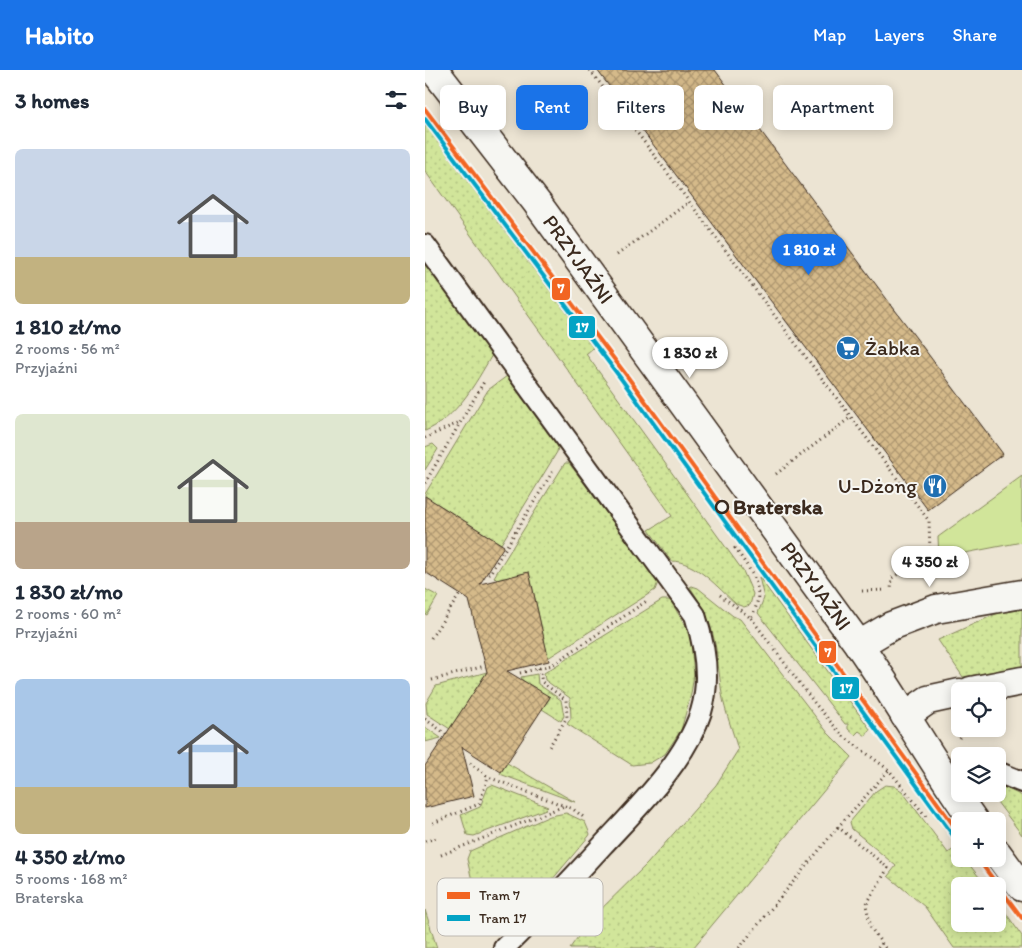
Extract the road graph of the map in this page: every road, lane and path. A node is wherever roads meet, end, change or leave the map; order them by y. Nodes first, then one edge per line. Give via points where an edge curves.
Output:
1 (434, 70) edge
2 (590, 70) edge
3 (689, 202) junction
4 (425, 246) edge
5 (614, 257) dead end
6 (502, 352) junction
7 (851, 417) junction
8 (461, 422) junction
9 (425, 438) edge
10 (570, 443) junction
11 (774, 475) dead end
12 (425, 483) edge
13 (735, 548) dead end
14 (489, 575) dead end
15 (672, 583) junction
16 (891, 590) dead end
17 (460, 594) dead end
18 (1022, 594) edge
19 (751, 618) junction
20 (431, 638) dead end
21 (859, 644) junction
22 (485, 666) dead end
23 (539, 668) junction
24 (520, 673) dead end
25 (432, 680) dead end
26 (1022, 681) edge
27 (1006, 684) edge
28 (951, 696) edge
29 (905, 716) junction
30 (425, 719) edge
31 (447, 734) dead end
32 (548, 749) dead end
33 (470, 762) dead end
34 (889, 770) junction
35 (1006, 776) edge
36 (488, 777) junction
37 (1022, 782) edge
38 (565, 806) junction
39 (968, 812) edge
40 (929, 820) dead end
41 (433, 823) dead end
42 (838, 827) junction
43 (437, 838) dead end
44 (609, 838) junction
45 (425, 841) edge
46 (441, 855) dead end
47 (1006, 866) edge
48 (571, 878) edge
49 (1022, 886) edge
50 (515, 936) edge
51 (882, 943) junction
52 (504, 948) edge
53 (739, 948) edge
54 (877, 948) edge
55 (885, 948) edge

1 - 21 street, PRZYJAŹNI via 537,203
2 - 3 path
3 - 5 path
3 - 7 path
4 - 6 lane
6 - 8 path
6 - 10 lane
7 - 11 path
7 - 16 path via 929,521 930,552 892,578
8 - 9 path
8 - 12 path
10 - 14 path
10 - 15 lane
13 - 19 path via 752,572 759,591 758,606
15 - 19 path via 684,575 693,576
15 - 23 path via 552,665
15 - 44 lane via 695,615 703,643 706,672 701,712 677,759
17 - 20 path
18 - 21 street via 936,609 891,626
19 - 34 path via 843,736
21 - 29 street, PRZYJAŹNI
22 - 25 path
23 - 24 path
23 - 32 path via 543,682 566,700 567,717
26 - 27 street
28 - 29 street via 928,700
29 - 39 street, PRZYJAŹNI
30 - 31 path
33 - 36 path
34 - 40 path
34 - 42 path
35 - 37 lane
36 - 38 path
36 - 41 path via 479,804
38 - 44 path
38 - 46 path
42 - 51 path via 888,868 866,905 871,928
42 - 53 path
43 - 45 path
44 - 48 lane
47 - 49 street
50 - 52 lane
51 - 54 path
51 - 55 path

